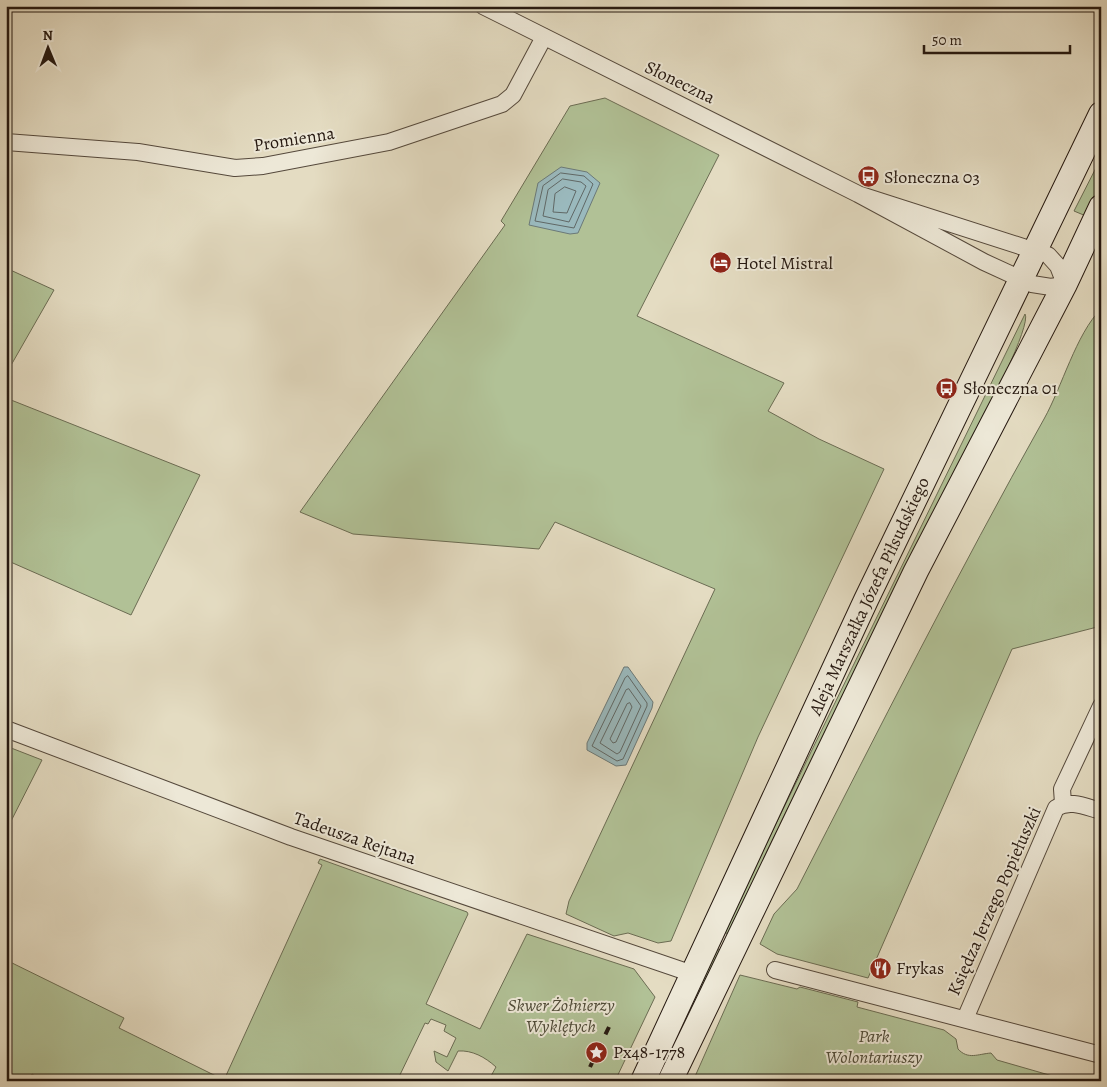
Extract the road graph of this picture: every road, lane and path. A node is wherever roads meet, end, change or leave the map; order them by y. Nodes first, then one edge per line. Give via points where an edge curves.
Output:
1 (483, 6) edge
2 (544, 37) junction
3 (1101, 114) edge
4 (6, 142) edge
5 (858, 194) junction
6 (1101, 207) edge
7 (1035, 251) junction
8 (1022, 279) junction
9 (1065, 284) junction
10 (1101, 706) edge
11 (6, 730) edge
12 (1068, 803) junction
13 (1101, 811) edge
14 (775, 970) dead end
15 (694, 974) junction
16 (965, 1019) junction
17 (1101, 1055) edge
18 (643, 1081) edge
19 (670, 1081) edge

1 - 2 street, Słoneczna
2 - 4 street, Promienna via 513,95 502,104 389,142 298,161 235,168 138,152
2 - 5 street, Słoneczna
3 - 7 main road, Aleja Marszałka Józefa Piłsudskiego
5 - 7 street, Słoneczna
5 - 8 street, Słoneczna
6 - 9 main road, Aleja Marszałka Józefa Piłsudskiego
7 - 8 main road, Aleja Marszałka Józefa Piłsudskiego
7 - 9 street, Słoneczna via 1054,260
8 - 9 street, Słoneczna via 1043,286
8 - 15 main road, Aleja Marszałka Józefa Piłsudskiego via 866,600
9 - 19 main road, Aleja Marszałka Józefa Piłsudskiego via 919,564
10 - 12 street, Księdza Jerzego Popiełuszki via 1062,789
11 - 15 street, Tadeusza Rejtana via 300,840
12 - 13 street
12 - 16 street, Księdza Jerzego Popiełuszki via 1056,808
14 - 16 street
15 - 18 main road, Aleja Marszałka Józefa Piłsudskiego
16 - 17 street

